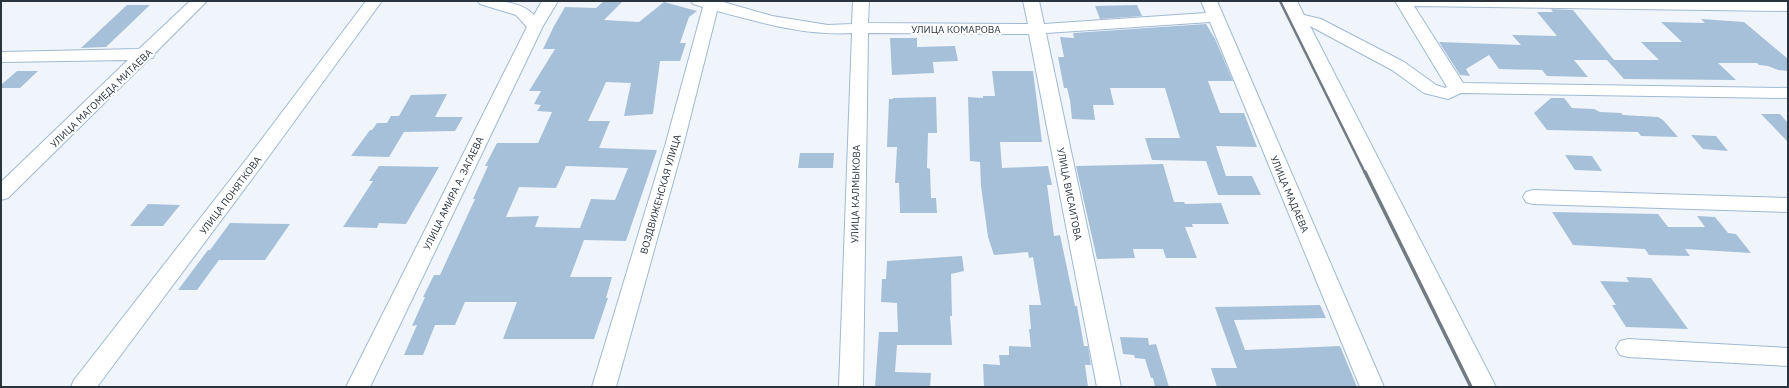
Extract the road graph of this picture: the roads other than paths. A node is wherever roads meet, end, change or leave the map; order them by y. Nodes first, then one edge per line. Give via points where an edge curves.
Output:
1 (199, 1) edge
2 (374, 1) edge
3 (486, 1) edge
4 (550, 1) edge
5 (861, 1) edge
6 (1031, 1) edge
7 (1289, 1) edge
8 (708, 2) edge
9 (1788, 6) edge
10 (1212, 9) edge
11 (1299, 19) junction
12 (535, 26) junction
13 (859, 28) junction
14 (1037, 29) junction
15 (146, 54) junction
16 (1, 57) edge
17 (1457, 88) junction
18 (1788, 93) edge
19 (1, 194) edge
20 (1532, 197) dead end
21 (1788, 205) edge
22 (1628, 348) dead end
23 (1788, 357) edge
24 (83, 387) edge
25 (358, 387) edge
26 (604, 387) edge
27 (851, 387) edge
28 (1109, 387) edge
29 (1372, 387) edge
30 (1484, 387) edge

1 - 15 street, УЛИЦА МАГОМЕДА МИТАЕВА
2 - 24 street, УЛИЦА ПОНЯТКОВА
3 - 12 street via 522,12
4 - 12 street, УЛИЦА АМИРА А. ЗАГАЕВА
5 - 13 street, УЛИЦА КАЛМЫКОВА
6 - 14 street, УЛИЦА ВИСАИТОВА
7 - 11 street
8 - 13 street, УЛИЦА КОМАРОВА via 778,22 828,30
8 - 26 street, ВОЗДВИЖЕНСКАЯ УЛИЦА via 674,146
9 - 17 street via 1403,1
10 - 14 street, УЛИЦА КОМАРОВА
10 - 29 street, УЛИЦА МАДАЕВА
11 - 17 street via 1315,22 1398,66 1430,89 1448,94
11 - 30 street
12 - 25 street, УЛИЦА АМИРА А. ЗАГАЕВА
13 - 14 street, УЛИЦА КОМАРОВА
13 - 27 street, УЛИЦА КАЛМЫКОВА
14 - 28 street, УЛИЦА ВИСАИТОВА
15 - 16 street
15 - 19 street, УЛИЦА МАГОМЕДА МИТАЕВА
17 - 18 street
20 - 21 street
22 - 23 street

